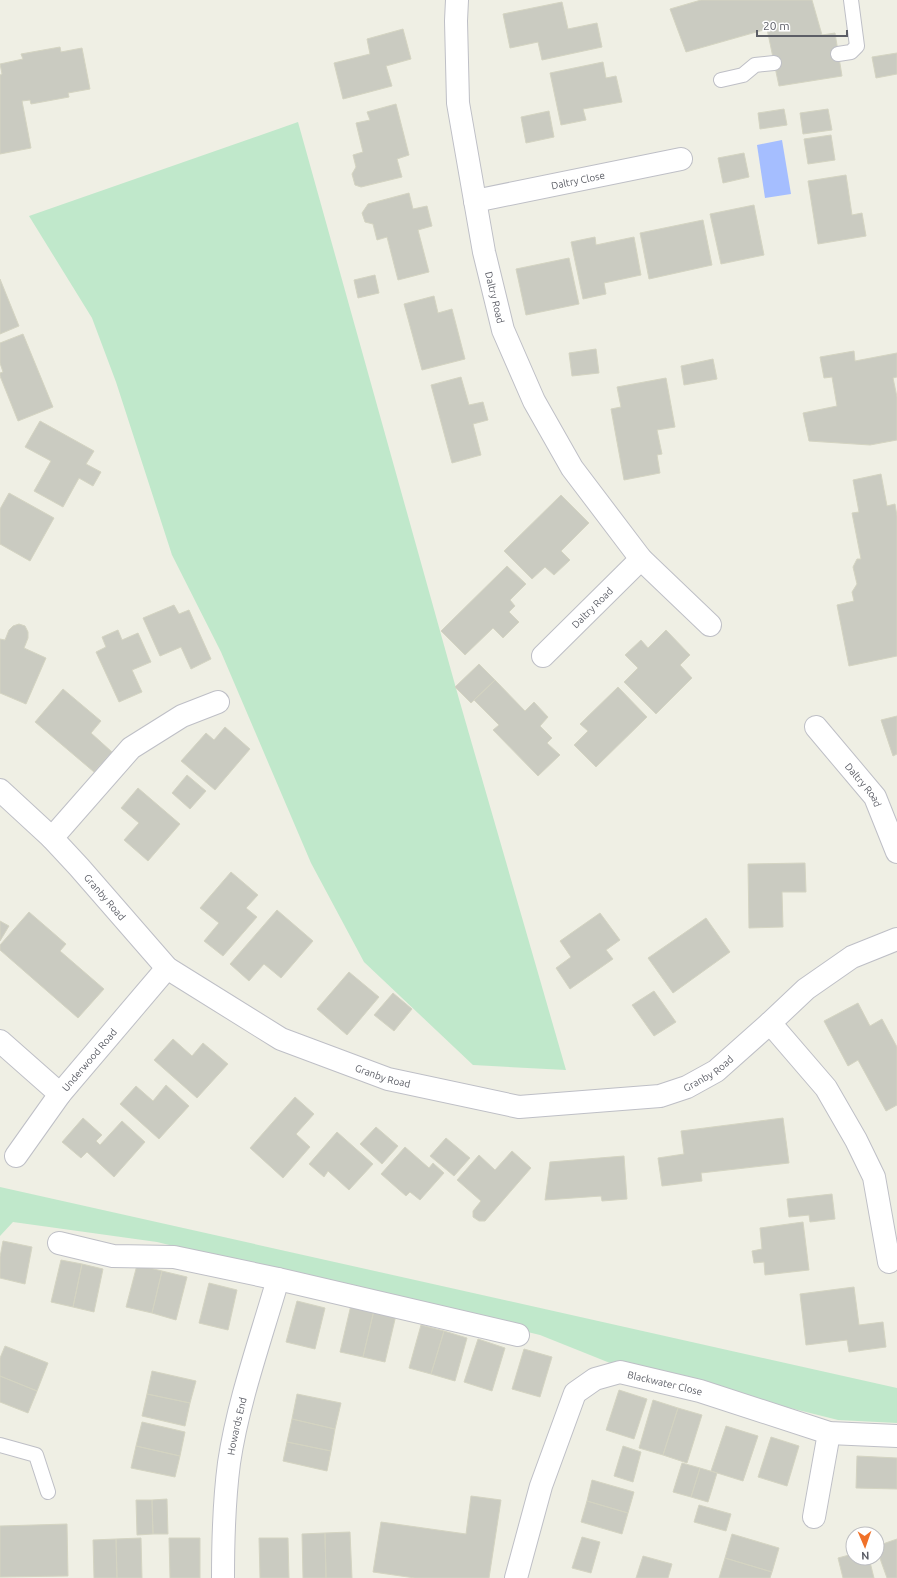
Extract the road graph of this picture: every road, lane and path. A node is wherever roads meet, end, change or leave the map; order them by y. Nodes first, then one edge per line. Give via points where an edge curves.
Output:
1 (457, 0) edge
2 (851, 0) edge
3 (838, 54) dead end
4 (774, 63) dead end
5 (721, 80) dead end
6 (681, 159) dead end
7 (475, 201) junction
8 (641, 559) junction
9 (710, 625) dead end
10 (544, 656) dead end
11 (218, 702) dead end
12 (816, 727) dead end
13 (0, 790) edge
14 (52, 838) junction
15 (897, 852) edge
16 (897, 939) edge
17 (167, 968) junction
18 (770, 1023) junction
19 (0, 1041) edge
20 (60, 1094) junction
21 (16, 1156) dead end
22 (59, 1243) dead end
23 (889, 1262) dead end
24 (278, 1279) junction
25 (518, 1335) dead end
26 (829, 1433) junction
27 (897, 1436) edge
28 (0, 1445) edge
29 (48, 1492) dead end
30 (814, 1517) dead end
31 (223, 1578) edge
32 (516, 1578) edge

1 - 7 street, Daltry Road via 458,103
2 - 3 lane via 857,46 851,52
4 - 5 lane via 755,65 743,75
6 - 7 street, Daltry Close
7 - 8 street, Daltry Road via 484,252 503,330 534,401 572,468
8 - 9 street, Daltry Road
8 - 10 street, Daltry Road
11 - 14 street via 182,716 131,748
12 - 15 street, Daltry Road via 875,798
13 - 14 street, Granby Road
14 - 17 street, Granby Road
16 - 18 street, Granby Road via 852,957 806,989
17 - 18 street, Granby Road via 281,1039 388,1079 519,1107 667,1094 687,1087 716,1071
17 - 20 street, Underwood Road
18 - 23 street via 826,1088 856,1140 874,1178
19 - 20 street
20 - 21 street, Underwood Road
22 - 24 street via 114,1256 174,1257
24 - 25 street
24 - 31 street, Howards End via 243,1399 230,1462 223,1526
26 - 27 street, Blackwater Close
26 - 30 street
26 - 32 street, Blackwater Close via 700,1391 620,1372 595,1379 575,1392 541,1486
28 - 29 lane via 36,1455

